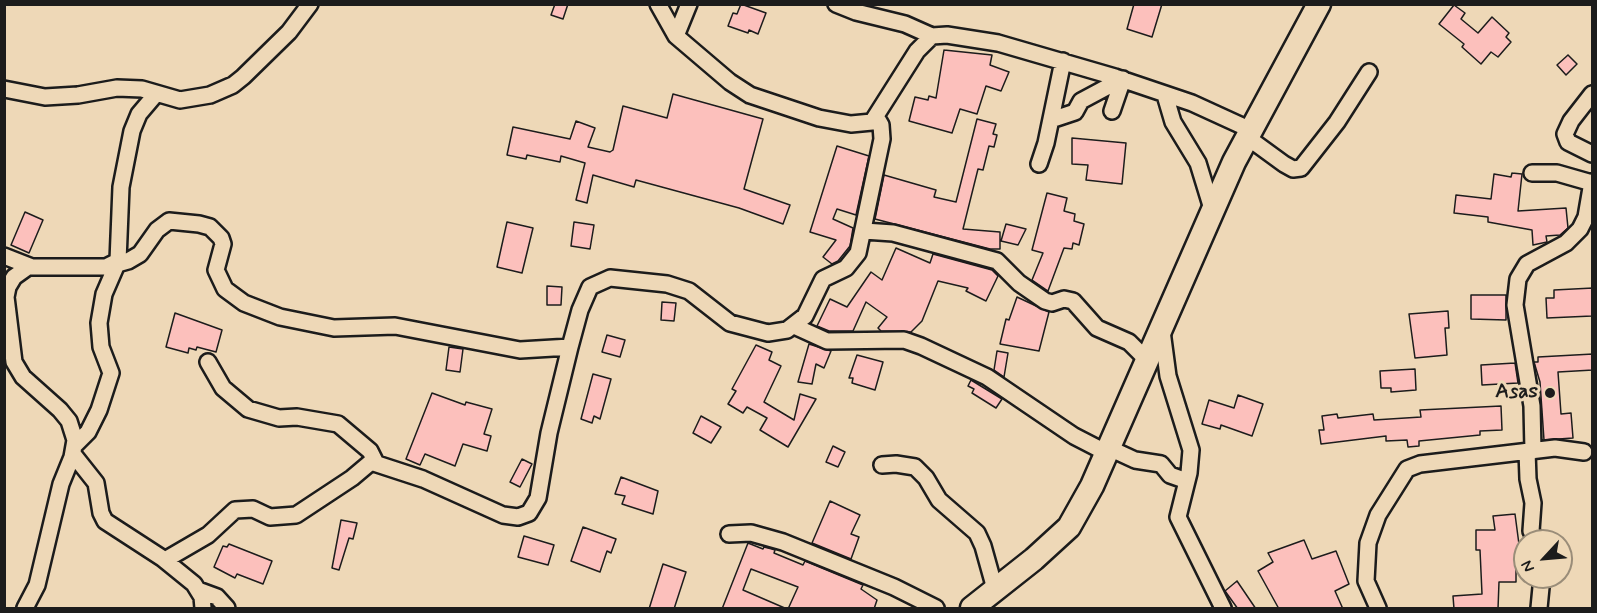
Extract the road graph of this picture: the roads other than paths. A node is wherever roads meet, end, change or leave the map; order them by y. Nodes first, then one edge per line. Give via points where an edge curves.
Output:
1 (310, 4) edge
2 (658, 4) edge
3 (689, 4) edge
4 (836, 4) edge
5 (1319, 4) edge
6 (676, 36) junction
7 (932, 36) junction
8 (1063, 61) junction
9 (1369, 72) dead end
10 (1119, 78) junction
11 (4, 88) edge
12 (156, 94) junction
13 (1593, 94) edge
14 (1165, 95) junction
15 (1112, 111) dead end
16 (877, 118) junction
17 (1051, 120) junction
18 (1249, 134) junction
19 (1593, 154) edge
20 (1039, 164) dead end
21 (1532, 173) dead end
22 (1592, 182) edge
23 (1213, 212) junction
24 (864, 231) junction
25 (4, 256) edge
26 (115, 264) junction
27 (32, 267) junction
28 (794, 326) junction
29 (1162, 331) junction
30 (570, 347) junction
31 (1146, 359) junction
32 (208, 362) dead end
33 (74, 450) junction
34 (1108, 450) junction
35 (1530, 451) junction
36 (1584, 452) dead end
37 (375, 461) junction
38 (882, 465) dead end
39 (1187, 481) junction
40 (1531, 529) edge
41 (729, 534) dead end
42 (165, 560) junction
43 (994, 589) junction
44 (1541, 589) edge
45 (198, 590) junction
46 (25, 609) edge
47 (203, 609) edge
48 (227, 609) edge
49 (936, 609) edge
50 (972, 609) edge
51 (1223, 609) edge
52 (1378, 609) edge
53 (1539, 609) edge

1 - 12 street via 289,32 233,86 186,100
2 - 6 street
3 - 6 street
4 - 7 street
5 - 18 street
6 - 16 street via 707,65 750,94 819,118 862,124
7 - 8 street via 965,37
7 - 16 street via 917,51
8 - 10 street
8 - 17 street
9 - 18 street via 1301,168 1293,169
10 - 14 street
10 - 15 street
10 - 17 street via 1081,101 1075,112
11 - 12 street via 45,97 78,96 117,88
12 - 26 street via 139,114 132,131 121,187 119,254
13 - 19 street via 1565,134 1568,142
14 - 18 street via 1192,103
14 - 23 street via 1173,122 1198,163
16 - 24 street via 882,125 882,139
17 - 20 street
18 - 23 street
21 - 22 street via 1557,173
22 - 35 street via 1586,217 1580,228 1566,243 1527,264 1518,279 1515,305 1532,406
23 - 29 street
24 - 28 street via 855,259 823,279 805,316
24 - 31 street via 893,233 997,261 1019,284 1045,301 1073,301 1097,328 1129,342
25 - 27 street
26 - 27 street via 90,268
26 - 30 street via 140,254 157,230 169,221 199,224 210,227 221,238 216,270 225,289 244,303 280,317 334,328 395,326 520,350
26 - 33 street via 99,323 101,347 111,373 88,432
27 - 33 street via 14,277 6,297 14,362 69,421
28 - 30 street via 777,333 752,330 719,317 689,291 676,286 610,278 594,284 585,294
28 - 34 street via 827,341 904,340 921,346 978,372 1074,436
29 - 31 street
29 - 39 street via 1175,406 1190,441
30 - 37 street via 538,498 529,513 518,517 503,514
31 - 34 street
32 - 37 street via 223,388 248,409 338,424 370,451
33 - 42 street via 96,483 105,521
33 - 46 street via 61,484 37,585
34 - 39 street via 1135,460 1158,462 1170,475
34 - 43 street via 1069,527 1034,560
35 - 36 street via 1555,448
35 - 40 street
35 - 52 street via 1420,464 1402,473 1378,514 1368,543 1366,581
37 - 42 street via 291,517 270,517 254,509 235,510 208,535
38 - 43 street via 915,467 939,500 977,533
39 - 51 street via 1179,523
41 - 49 street via 751,533 783,542 894,587
42 - 45 street
43 - 50 street
44 - 53 street
45 - 47 street
45 - 48 street via 217,597

